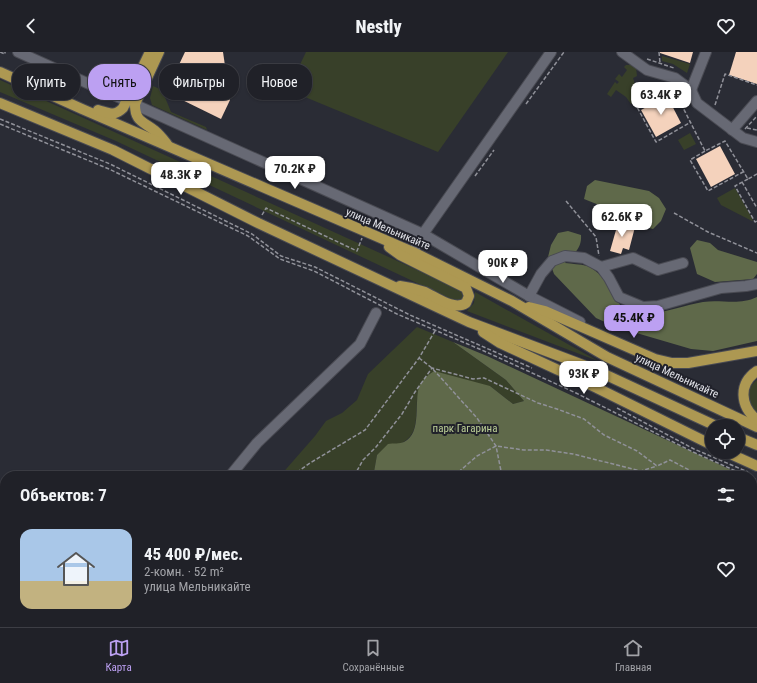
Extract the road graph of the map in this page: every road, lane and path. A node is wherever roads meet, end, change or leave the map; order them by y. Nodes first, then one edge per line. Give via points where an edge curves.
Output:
1 (0, 52) edge
2 (5, 52) edge
3 (20, 52) edge
4 (150, 52) edge
5 (159, 52) edge
6 (551, 52) edge
7 (622, 52) edge
8 (659, 52) edge
9 (706, 52) edge
10 (642, 57) dead end
11 (660, 63) junction
12 (678, 70) dead end
13 (0, 72) edge
14 (757, 85) edge
15 (673, 88) junction
16 (689, 88) junction
17 (757, 101) edge
18 (131, 102) junction
19 (0, 103) edge
20 (82, 109) junction
21 (712, 115) junction
22 (757, 116) edge
23 (0, 119) edge
24 (691, 122) junction
25 (0, 124) edge
26 (732, 130) junction
27 (757, 130) edge
28 (757, 142) edge
29 (170, 147) junction
30 (705, 151) junction
31 (743, 172) junction
32 (757, 174) edge
33 (748, 179) junction
34 (742, 182) junction
35 (566, 201) dead end
36 (757, 208) edge
37 (674, 213) dead end
38 (362, 216) dead end
39 (757, 221) edge
40 (258, 223) junction
41 (423, 234) junction
42 (369, 235) junction
43 (412, 252) junction
44 (757, 252) edge
45 (683, 263) dead end
46 (601, 267) junction
47 (757, 284) edge
48 (390, 286) junction
49 (529, 296) junction
50 (512, 301) junction
51 (376, 313) dead end
52 (469, 322) junction
53 (435, 331) junction
54 (616, 342) junction
55 (757, 351) edge
56 (419, 358) junction
57 (432, 368) junction
58 (531, 368) dead end
59 (757, 371) edge
60 (617, 408) dead end
61 (757, 420) edge
62 (705, 421) edge
63 (757, 427) edge
64 (745, 440) edge
65 (705, 442) edge
66 (496, 446) junction
67 (757, 446) edge
68 (737, 459) edge
69 (657, 466) junction
70 (754, 470) edge
71 (234, 471) edge
72 (297, 471) edge
73 (357, 471) edge
74 (460, 471) edge
75 (501, 471) edge
76 (691, 471) edge
77 (736, 471) edge

1 - 2 path
3 - 18 lane
4 - 18 main road
5 - 18 main road
6 - 41 lane
7 - 16 lane via 648,70 675,78
8 - 11 path
9 - 16 lane
10 - 11 path
11 - 12 path
13 - 20 main road, улица Мельникайте
14 - 21 path via 725,74
15 - 16 path
15 - 24 path
15 - 24 path via 637,107 656,142
16 - 21 lane via 697,103
17 - 26 lane
18 - 20 main road via 114,114
18 - 29 main road via 137,118 155,131
18 - 41 lane
19 - 40 main road via 113,150
20 - 29 main road, улица Мельникайте
21 - 26 lane
22 - 27 path via 747,128
23 - 58 path via 110,164 252,234 281,256 315,267 410,315
24 - 30 path
25 - 53 path via 109,169 248,236 280,259 314,271
26 - 28 lane via 743,138
29 - 42 main road, улица Мельникайте
30 - 31 path via 725,141
30 - 31 path via 690,160 708,191
31 - 33 path
32 - 33 path
33 - 34 path
34 - 36 path
34 - 39 path via 735,186 755,222
35 - 46 path via 596,237
37 - 44 path via 708,232
38 - 42 path via 370,221
40 - 42 path via 266,208 357,251
40 - 48 main road
41 - 43 lane
41 - 49 lane
42 - 43 main road, улица Мельникайте
42 - 48 main road via 400,255 466,288 469,296 466,303 458,306 409,287
43 - 50 main road, улица Мельникайте
45 - 46 lane via 658,270 633,258
46 - 47 lane via 619,297 643,307 658,306 721,288
46 - 49 lane via 577,257 565,256 552,261 541,274
48 - 52 main road
49 - 54 lane
50 - 54 main road via 545,311
50 - 63 main road, улица Мельникайте via 607,357
51 - 71 lane via 360,344 257,442
52 - 62 main road via 592,368
52 - 65 main road via 500,343
53 - 56 path
53 - 77 path via 576,393
54 - 55 main road via 655,359 672,363 688,363
56 - 57 path
56 - 72 path via 365,430
57 - 66 path via 477,418
57 - 69 path via 473,379 484,378 510,392 584,419 604,435 637,451
57 - 73 path via 402,414
59 - 61 main road via 745,384 743,400 746,408
60 - 70 path via 694,449
64 - 67 main road
66 - 69 path via 572,454 641,471
66 - 74 path via 478,456
66 - 75 path
68 - 70 main road
69 - 76 path via 670,460

